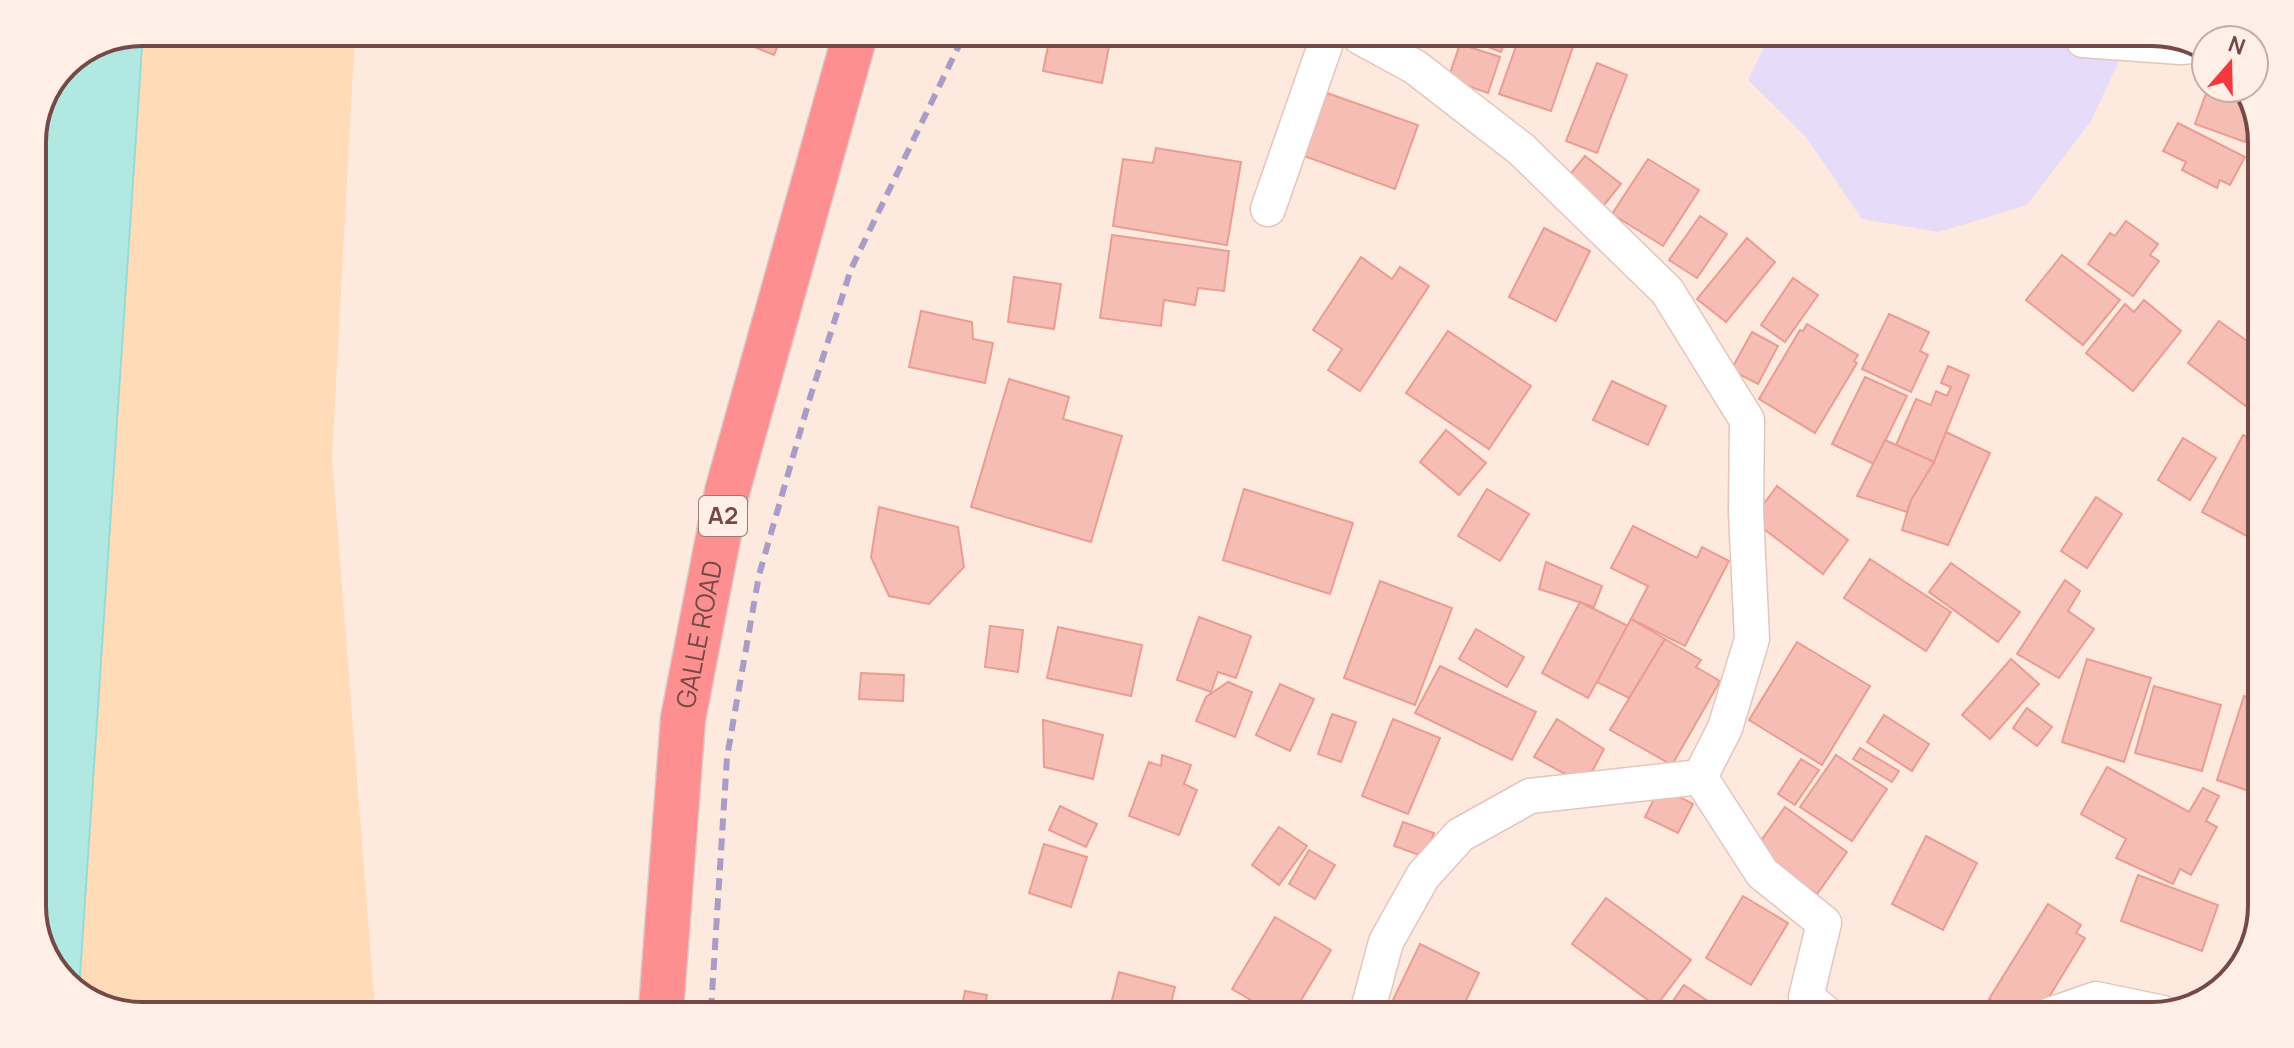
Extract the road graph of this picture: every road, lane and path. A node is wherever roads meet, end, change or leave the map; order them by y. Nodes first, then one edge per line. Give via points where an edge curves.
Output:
1 (852, 46) edge
2 (1325, 46) edge
3 (1396, 46) edge
4 (1420, 52) edge
5 (1268, 209) dead end
6 (1700, 777) junction
7 (662, 1002) edge
8 (1370, 1002) edge
9 (1812, 1002) edge
10 (2087, 1002) edge
11 (2110, 1002) edge

1 - 7 highway, GALLE ROAD / A2 via 727,492 683,719
2 - 5 street
3 - 4 street
4 - 6 street via 1667,291 1747,420 1752,639 1725,728
6 - 8 street via 1530,796 1460,835 1423,876 1386,942
6 - 9 street via 1762,873 1824,923 1806,997
10 - 11 street

